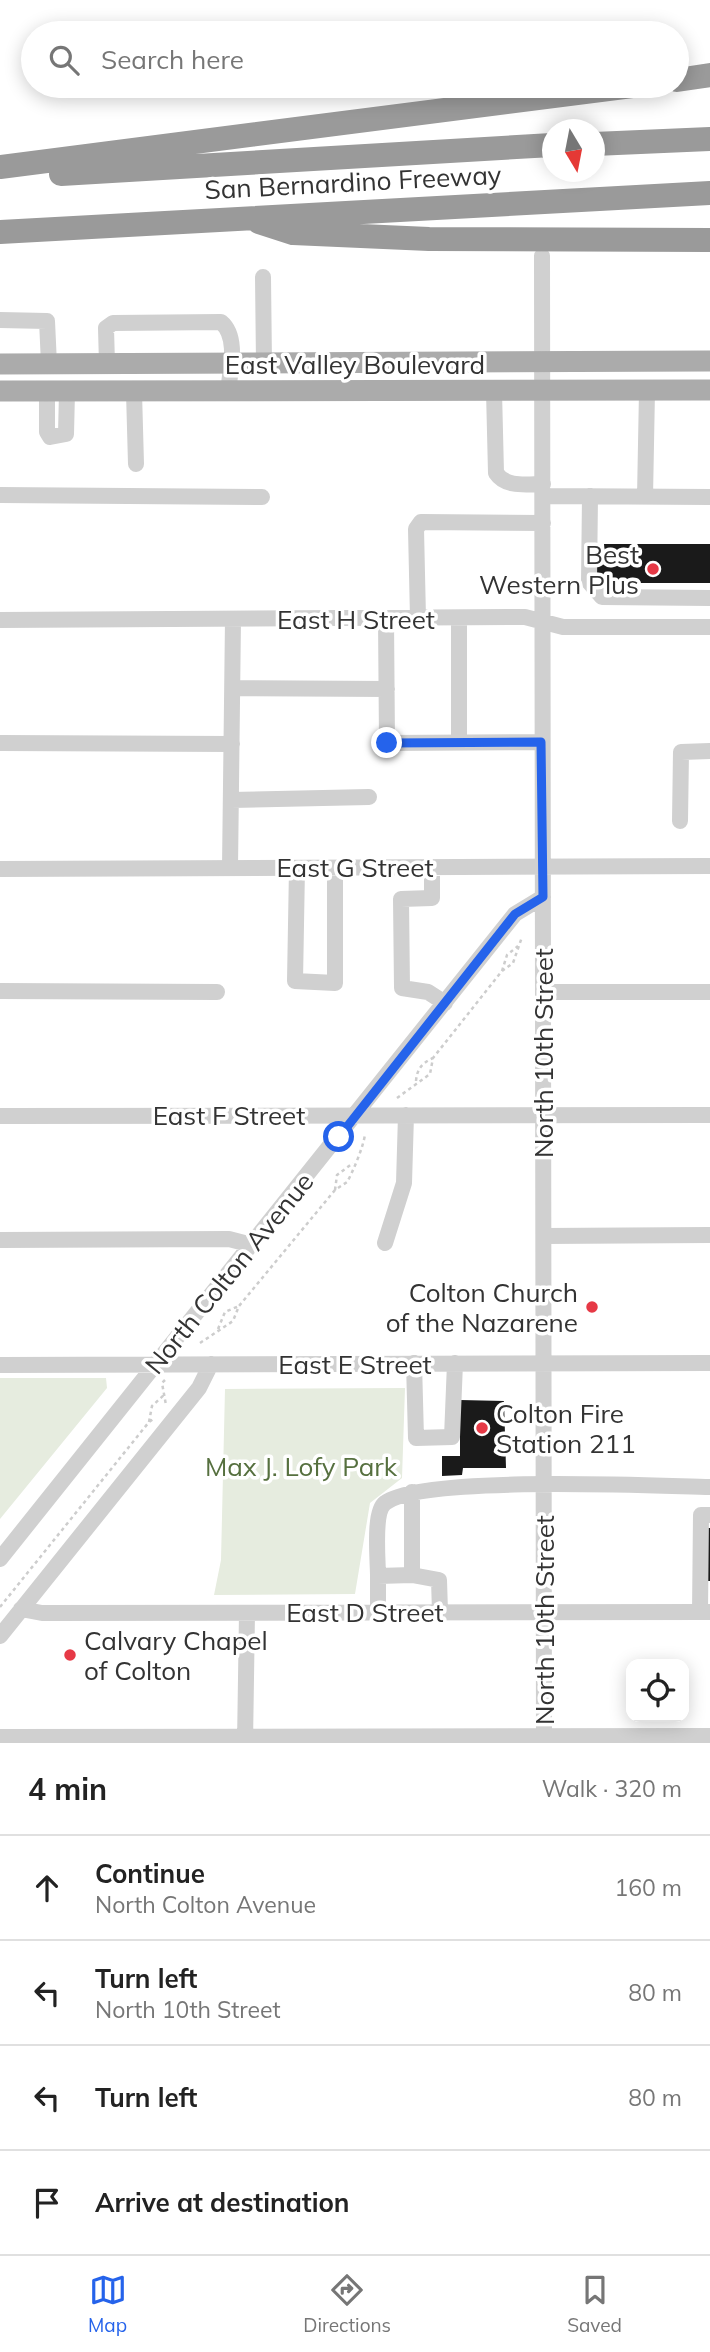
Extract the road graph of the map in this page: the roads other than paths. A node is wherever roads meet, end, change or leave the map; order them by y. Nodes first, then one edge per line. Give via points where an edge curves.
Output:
1 (710, 75) edge
2 (689, 78) edge
3 (538, 98) edge
4 (710, 139) edge
5 (605, 144) edge
6 (542, 146) edge
7 (0, 167) edge
8 (0, 178) edge
9 (710, 193) edge
10 (241, 217) junction
11 (0, 232) edge
12 (710, 240) edge
13 (542, 256) dead end
14 (263, 277) dead end
15 (0, 320) edge
16 (710, 361) edge
17 (543, 362) junction
18 (0, 364) edge
19 (49, 364) junction
20 (107, 364) junction
21 (230, 364) junction
22 (264, 364) junction
23 (710, 390) edge
24 (0, 391) edge
25 (494, 391) junction
26 (647, 391) junction
27 (134, 392) junction
28 (228, 392) junction
29 (543, 392) junction
30 (136, 464) dead end
31 (543, 490) junction
32 (0, 495) edge
33 (590, 496) junction
34 (262, 497) dead end
35 (645, 497) junction
36 (710, 497) edge
37 (543, 523) junction
38 (710, 598) edge
39 (418, 618) junction
40 (459, 618) junction
41 (233, 619) junction
42 (386, 619) junction
43 (0, 620) edge
44 (542, 621) junction
45 (710, 627) edge
46 (233, 688) junction
47 (387, 690) junction
48 (541, 742) junction
49 (0, 743) edge
50 (459, 743) junction
51 (232, 744) junction
52 (710, 751) edge
53 (369, 797) dead end
54 (231, 800) junction
55 (680, 821) dead end
56 (542, 865) junction
57 (710, 866) edge
58 (335, 867) junction
59 (432, 867) junction
60 (230, 868) junction
61 (297, 868) junction
62 (0, 869) edge
63 (543, 897) junction
64 (0, 991) edge
65 (217, 992) dead end
66 (543, 992) junction
67 (710, 992) edge
68 (445, 1003) junction
69 (355, 1115) junction
70 (406, 1115) junction
71 (710, 1115) edge
72 (0, 1116) edge
73 (543, 1116) junction
74 (710, 1235) edge
75 (544, 1236) junction
76 (0, 1240) edge
77 (385, 1243) dead end
78 (252, 1245) junction
79 (414, 1363) junction
80 (455, 1363) junction
81 (543, 1363) junction
82 (710, 1363) edge
83 (155, 1364) junction
84 (211, 1364) junction
85 (0, 1365) edge
86 (544, 1485) junction
87 (710, 1487) edge
88 (412, 1492) junction
89 (705, 1515) edge
90 (0, 1559) edge
91 (412, 1575) junction
92 (378, 1576) junction
93 (21, 1609) junction
94 (545, 1611) junction
95 (378, 1612) junction
96 (440, 1612) junction
97 (705, 1612) edge
98 (247, 1614) junction
99 (0, 1636) edge
100 (710, 1735) edge
101 (0, 1737) edge
102 (245, 1740) edge
103 (544, 1740) edge

1 - 2 highway
3 - 7 highway
4 - 5 highway
6 - 8 highway, San Bernardino Freeway
9 - 10 highway, San Bernardino Freeway
10 - 11 highway, San Bernardino Freeway
10 - 12 highway via 293,233 429,239
13 - 17 street, North 10th Street
14 - 22 street
15 - 19 street via 47,321
16 - 17 main road, East Valley Boulevard
17 - 22 main road, East Valley Boulevard
17 - 29 street, North 10th Street
18 - 19 main road, East Valley Boulevard
19 - 20 main road, East Valley Boulevard
20 - 21 main road, East Valley Boulevard
20 - 21 street via 106,328 113,323 220,322 232,340
21 - 22 main road, East Valley Boulevard
21 - 28 street
23 - 26 main road, East Valley Boulevard
24 - 27 main road, East Valley Boulevard
25 - 28 main road, East Valley Boulevard
25 - 29 main road, East Valley Boulevard
25 - 31 street via 496,473 509,483
26 - 29 main road, East Valley Boulevard
26 - 35 street
27 - 28 main road, East Valley Boulevard
27 - 30 street
29 - 31 street, North 10th Street
31 - 33 street
31 - 37 street, North 10th Street
32 - 34 street
33 - 35 street
33 - 38 street via 589,582 602,597
35 - 36 street
37 - 39 street via 421,523 416,529
37 - 44 street, North 10th Street
39 - 40 street, East H Street
39 - 42 street, East H Street
40 - 44 street, East H Street
40 - 50 street
41 - 42 street, East H Street
41 - 43 street, East H Street
41 - 46 street
42 - 47 street
44 - 45 street, East H Street via 563,627
44 - 48 street, North 10th Street
46 - 47 street
46 - 51 street
47 - 50 street via 387,743
48 - 50 street
48 - 56 street, North 10th Street
49 - 51 street
51 - 54 street
52 - 55 street via 681,752
53 - 54 street
54 - 60 street
56 - 57 street, East G Street
56 - 59 street, East G Street
56 - 63 street, North 10th Street
58 - 59 street, East G Street
58 - 61 street, East G Street
58 - 61 street via 335,983 295,981
59 - 68 street via 432,898 401,899 402,988 428,992
60 - 61 street, East G Street
60 - 62 street, East G Street
63 - 66 street, North 10th Street
63 - 68 street, North Colton Avenue via 515,914
64 - 65 street
66 - 67 street
66 - 73 street, North 10th Street
68 - 69 street, North Colton Avenue
69 - 70 street, East F Street
69 - 72 street, East F Street
69 - 78 street, North Colton Avenue
70 - 73 street, East F Street
70 - 77 street via 404,1183
71 - 73 street, East F Street
73 - 75 street, North 10th Street
74 - 75 street
75 - 81 street, North 10th Street
76 - 78 street via 229,1239
78 - 83 street, North Colton Avenue
79 - 80 street, East E Street
79 - 80 street via 416,1438 452,1437
79 - 84 street, East E Street
80 - 81 street, East E Street
81 - 82 street, East E Street
81 - 86 street, North 10th Street
83 - 84 street, East E Street
83 - 85 street, East E Street
83 - 90 street, North Colton Avenue
84 - 93 street, North Colton Avenue via 199,1388
86 - 87 street
86 - 88 street
86 - 94 street, North 10th Street
88 - 91 street
88 - 92 street via 385,1503 378,1513
89 - 97 street
91 - 92 street
91 - 96 street via 439,1580
92 - 95 street
93 - 98 street, East D Street via 42,1613
93 - 99 street, North Colton Avenue
94 - 96 street, East D Street
94 - 97 street, East D Street
94 - 103 street, North 10th Street
95 - 96 street, East D Street
95 - 98 street, East D Street
98 - 102 street
100 - 103 street
101 - 102 street
102 - 103 street

